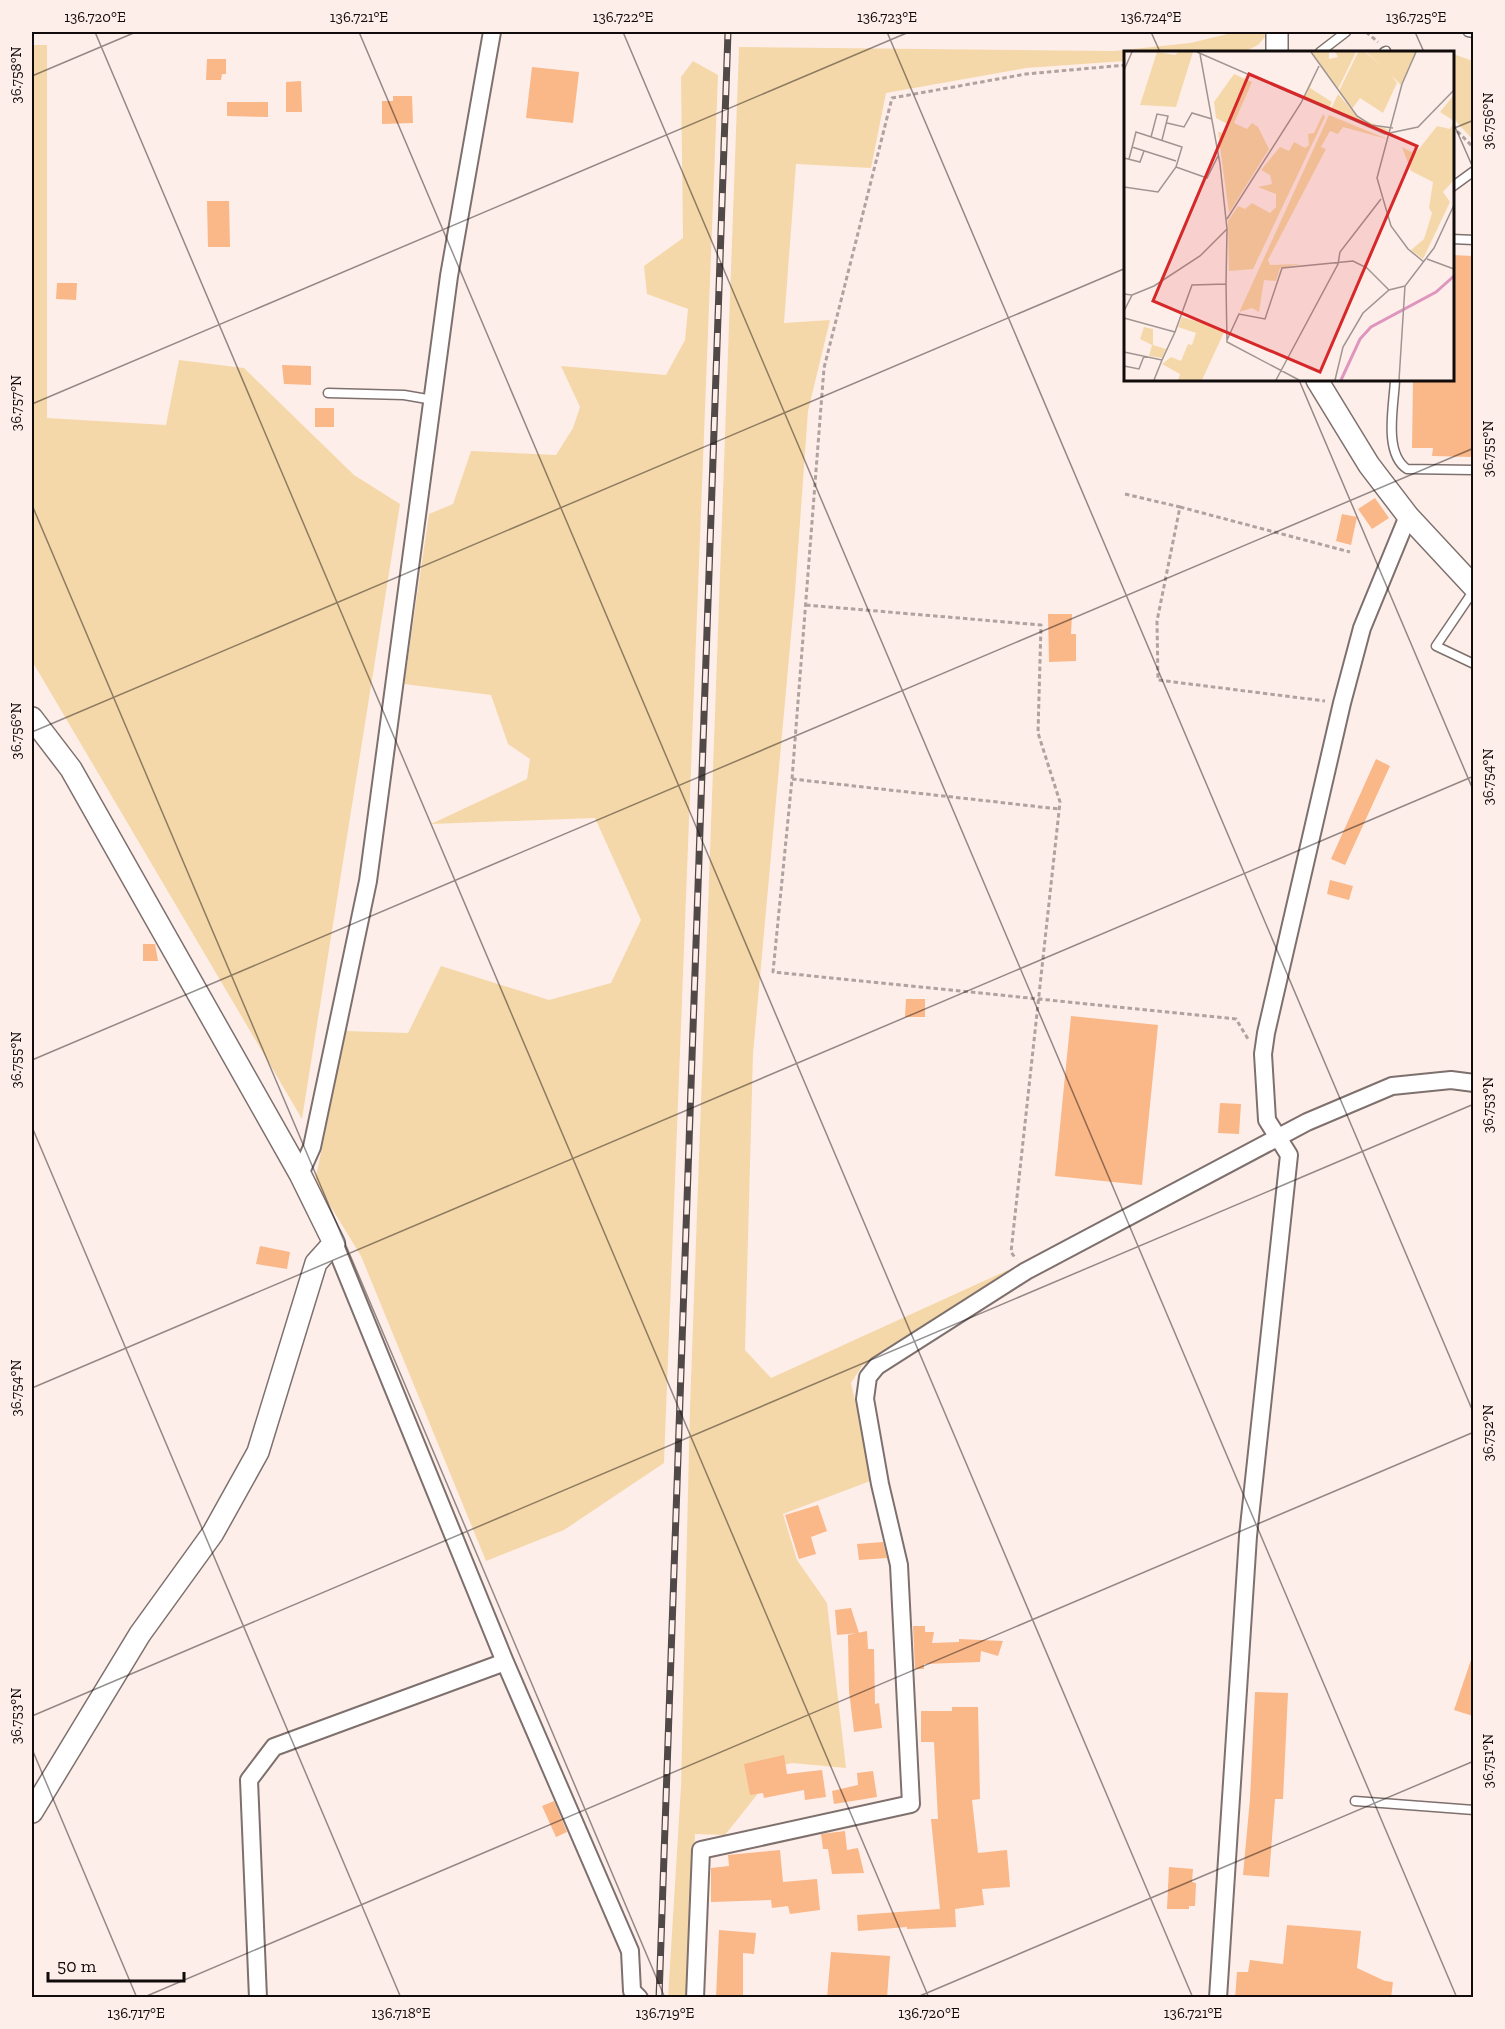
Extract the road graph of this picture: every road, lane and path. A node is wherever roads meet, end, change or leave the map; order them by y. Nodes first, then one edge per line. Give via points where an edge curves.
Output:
1 (492, 32) edge
2 (1277, 32) edge
3 (1346, 32) edge
4 (1468, 32) edge
5 (1473, 33) edge
6 (1277, 51) edge
7 (1321, 51) edge
8 (1124, 65) edge
9 (1454, 128) edge
10 (1473, 148) edge
11 (1473, 171) edge
12 (1454, 185) edge
13 (1454, 239) edge
14 (1473, 240) edge
15 (1318, 381) edge
16 (1395, 381) edge
17 (328, 393) dead end
18 (433, 400) junction
19 (1473, 470) edge
20 (1125, 494) dead end
21 (1180, 507) junction
22 (1408, 516) junction
23 (1350, 552) dead end
24 (1473, 589) edge
25 (806, 605) junction
26 (1473, 664) edge
27 (1342, 703) junction
28 (32, 718) edge
29 (792, 779) junction
30 (1059, 810) junction
31 (1040, 997) junction
32 (1263, 1054) junction
33 (1473, 1083) edge
34 (1277, 1139) junction
35 (300, 1174) junction
36 (334, 1243) junction
37 (1026, 1272) junction
38 (505, 1662) junction
39 (1355, 1801) dead end
40 (1473, 1810) edge
41 (32, 1812) edge
42 (258, 1998) edge
43 (639, 1998) edge
44 (694, 1998) edge
45 (1218, 1998) edge

1 - 18 street via 449,276
2 - 6 street
3 - 7 lane
4 - 5 lane
8 - 25 path via 1026,74 892,98 824,368
9 - 10 path
11 - 12 lane
13 - 14 lane
15 - 22 street via 1369,465
16 - 19 lane via 1393,439 1399,464 1407,469
17 - 18 lane via 404,395
18 - 35 street via 368,881 312,1147
20 - 21 path
21 - 23 path
21 - 27 path via 1157,621 1158,680
22 - 24 street
22 - 27 street via 1362,628
24 - 26 lane via 1436,646
25 - 29 path
25 - 30 path via 1041,625 1038,733 1060,802
27 - 32 street
28 - 35 street via 71,769
29 - 30 path
29 - 31 path via 773,972
30 - 31 path
31 - 32 path via 1236,1019 1255,1052
31 - 37 path via 1011,1252
32 - 34 street via 1267,1120
33 - 34 street via 1451,1080 1392,1086
34 - 37 street
34 - 45 street via 1289,1155 1248,1536
35 - 36 street
36 - 38 street
36 - 41 street via 316,1263 258,1452 213,1533 140,1634
37 - 44 street via 877,1366 868,1377 865,1399 899,1565 911,1804 701,1850
38 - 42 street via 274,1747 249,1780
38 - 43 street via 630,1951 632,1990
39 - 40 lane

